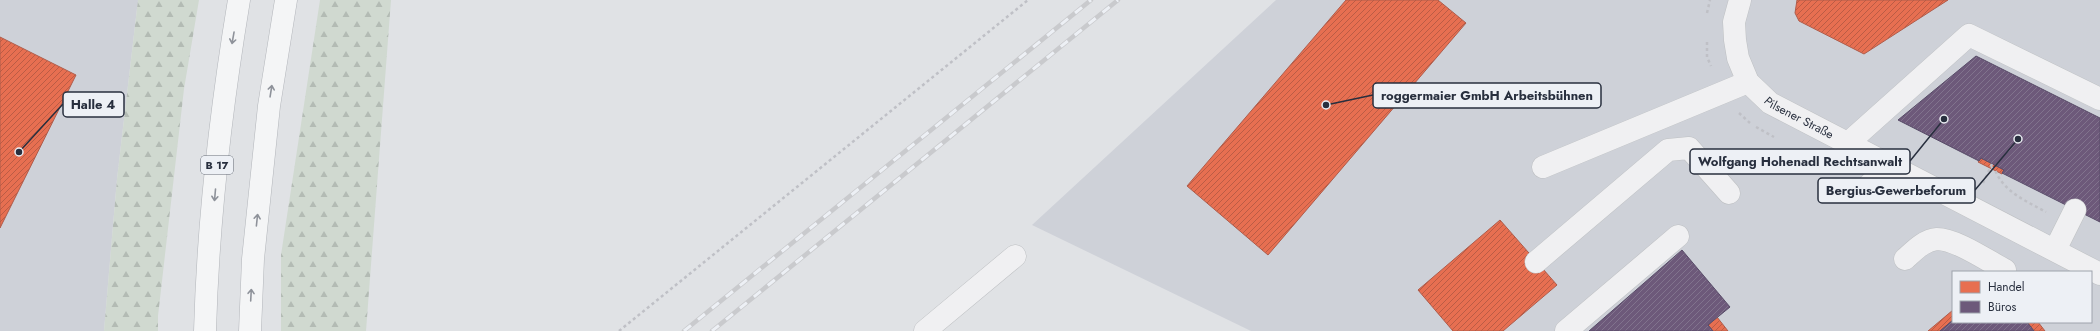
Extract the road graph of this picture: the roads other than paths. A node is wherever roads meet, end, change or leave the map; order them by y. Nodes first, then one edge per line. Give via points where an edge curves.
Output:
1 (239, 0) edge
2 (286, 0) edge
3 (1740, 0) edge
4 (1748, 82) junction
5 (2100, 99) edge
6 (1848, 144) junction
7 (1890, 165) junction
8 (1543, 167) dead end
9 (1870, 185) dead end
10 (1729, 193) dead end
11 (2075, 210) dead end
12 (1678, 236) dead end
13 (2055, 250) junction
14 (1015, 256) dead end
15 (1905, 259) dead end
16 (1536, 262) dead end
17 (2005, 270) dead end
18 (2100, 274) edge
19 (206, 331) edge
20 (250, 331) edge
21 (925, 331) edge
22 (1566, 331) edge

1 -> 19 highway, B 17 via 224,91 206,283
20 -> 2 highway via 253,259 268,106
3 - 4 street, Pilsener Straße via 1734,22 1735,40 1738,58
4 - 6 street, Pilsener Straße via 1770,103
4 - 8 street
5 - 6 street via 1969,35
6 - 7 street, Pilsener Straße
7 - 9 street
7 - 13 street, Pilsener Straße
10 - 16 street via 1689,148 1668,150
11 - 13 street
12 - 22 street
13 - 18 street, Pilsener Straße
14 - 21 street
15 - 17 street via 1921,246 1936,239 1950,241

